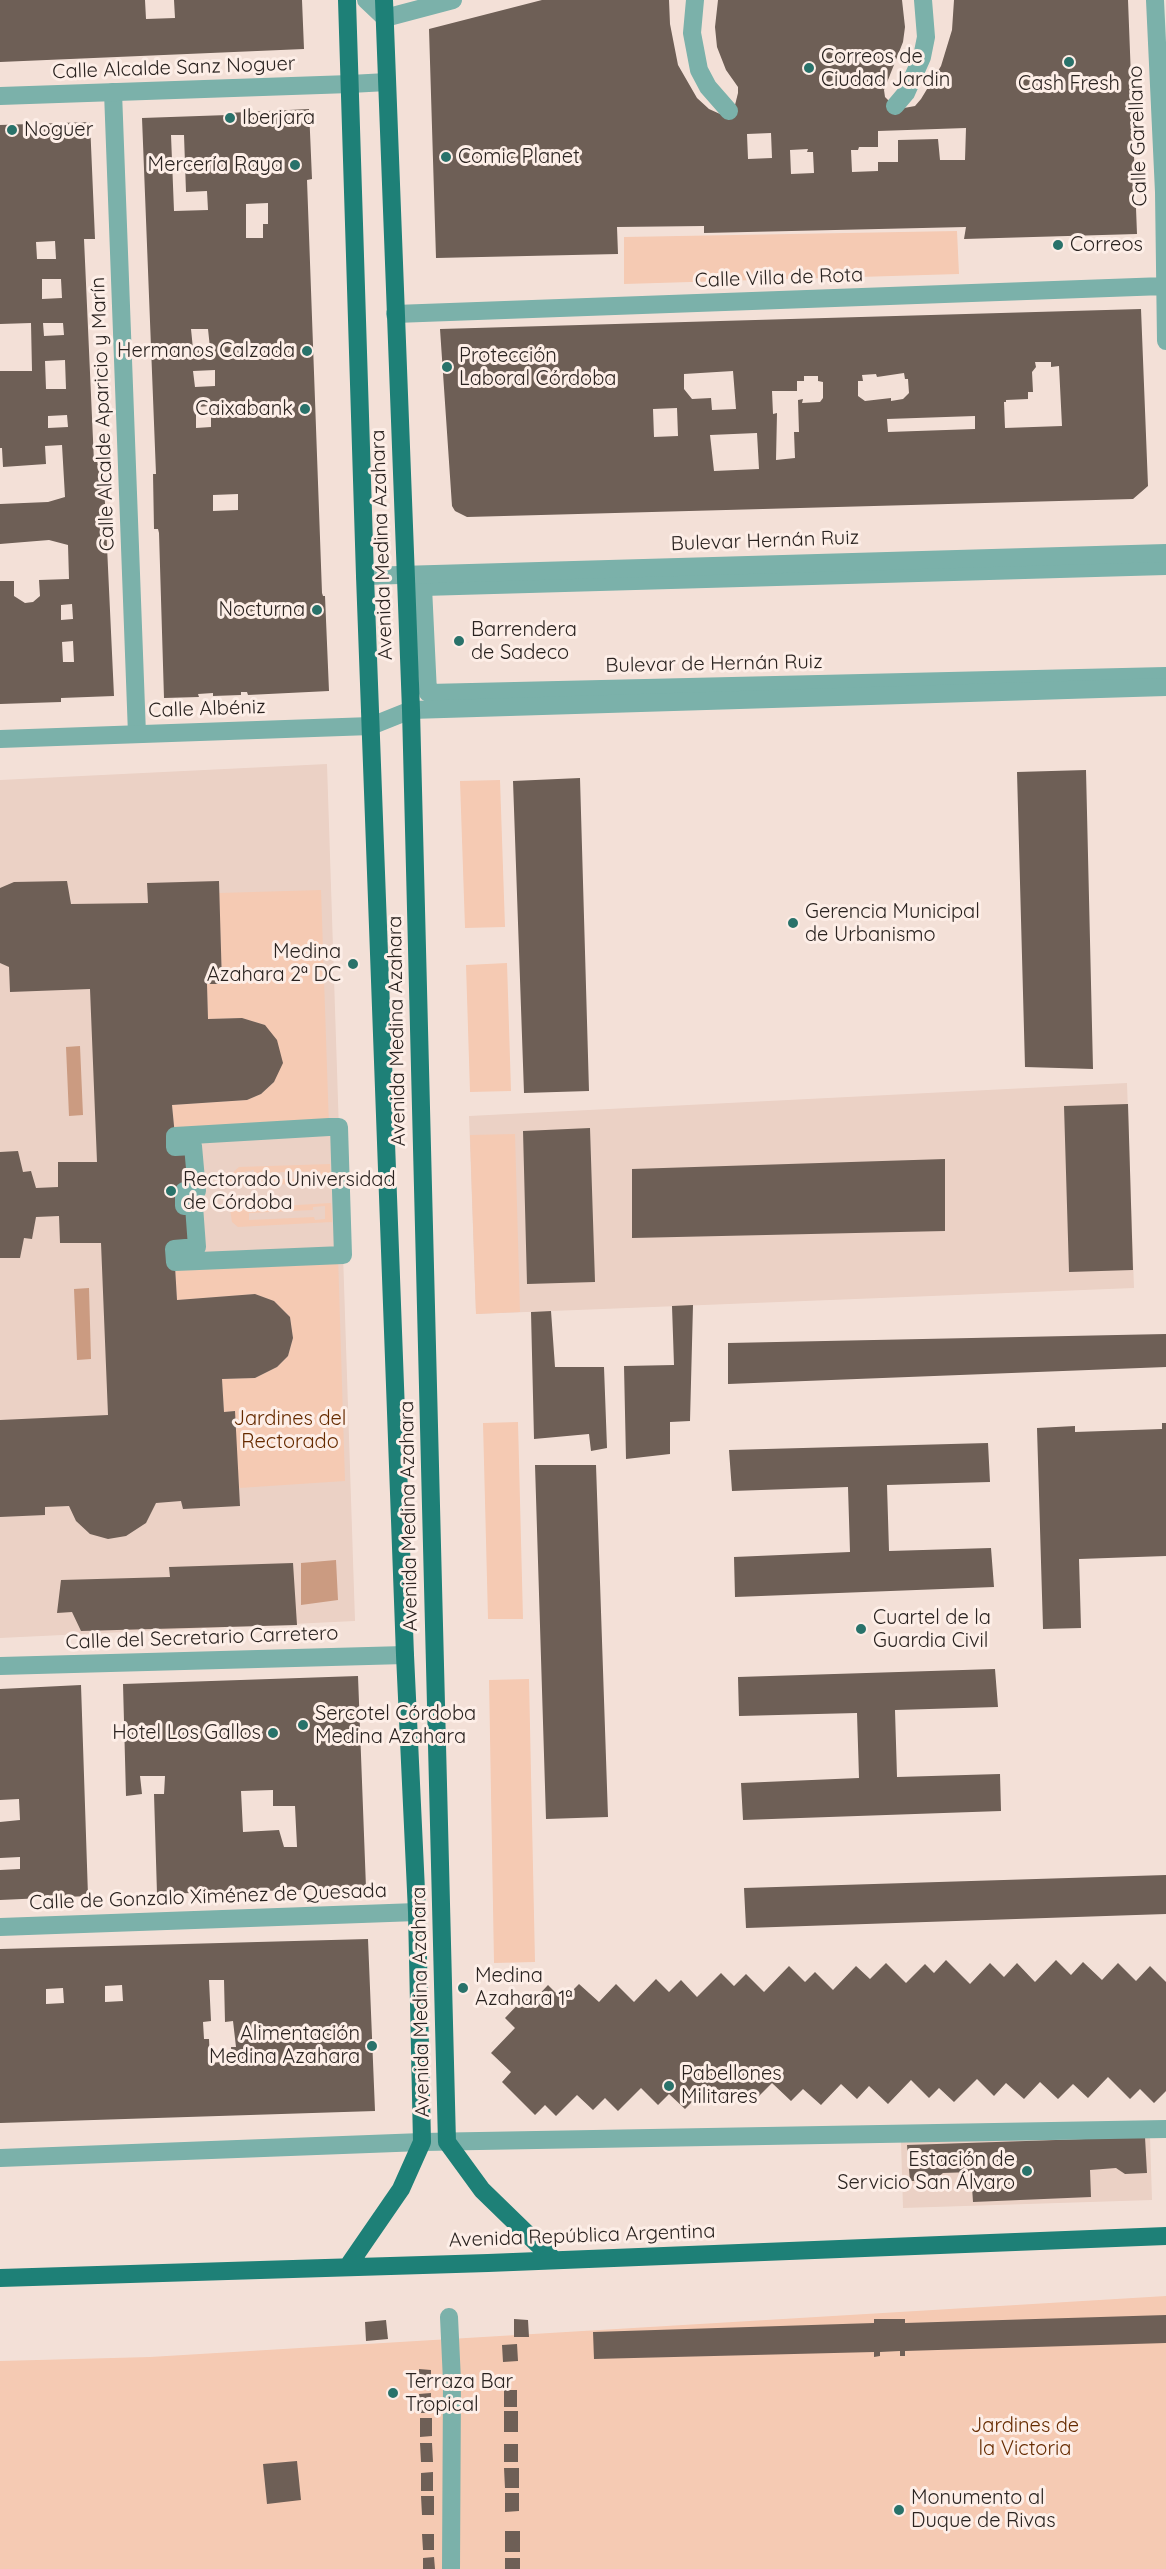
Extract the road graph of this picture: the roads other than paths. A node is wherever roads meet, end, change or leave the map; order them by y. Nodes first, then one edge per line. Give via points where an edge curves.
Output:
1 (347, 0) edge
2 (366, 0) edge
3 (384, 0) edge
4 (453, 0) edge
5 (695, 0) edge
6 (923, 0) edge
7 (1155, 0) edge
8 (385, 18) junction
9 (387, 82) junction
10 (350, 84) junction
11 (113, 92) junction
12 (0, 96) edge
13 (895, 106) dead end
14 (729, 111) dead end
15 (1165, 192) edge
16 (1164, 286) junction
17 (396, 314) junction
18 (1166, 341) edge
19 (1166, 553) edge
20 (1166, 566) edge
21 (405, 574) junction
22 (365, 576) junction
23 (1166, 676) edge
24 (1166, 687) edge
25 (411, 710) junction
26 (371, 726) junction
27 (137, 734) junction
28 (0, 739) edge
29 (329, 1127) joint
30 (405, 1655) junction
31 (0, 1666) edge
32 (417, 1912) junction
33 (0, 1927) edge
34 (1166, 2129) edge
35 (422, 2142) junction
36 (447, 2142) junction
37 (0, 2158) edge
38 (1166, 2236) edge
39 (554, 2260) junction
40 (348, 2266) junction
41 (0, 2278) edge
42 (449, 2317) dead end
43 (451, 2569) edge

1 - 10 main road, Avenida Medina Azahara
2 - 8 street
3 - 8 main road, Avenida Medina Azahara
4 - 8 street
5 - 14 street via 692,33 699,70
6 - 13 street via 926,37 922,57 906,93
7 - 15 street, Calle Garellano
8 - 9 main road, Avenida Medina Azahara
9 - 10 street
9 - 17 main road, Avenida Medina Azahara
10 - 11 street, Calle Alcalde Sanz Noguer
10 - 22 main road, Avenida Medina Azahara
11 - 12 street, Calle Alcalde Sanz Noguer
11 - 27 street, Calle Alcalde Aparicio y Marín
15 - 16 street, Calle Garellano
16 - 17 street, Calle Villa de Rota
16 - 18 street, Calle Garellano
17 - 21 main road, Avenida Medina Azahara
19 - 21 street, Bulevar Hernán Ruiz
20 - 23 street, Bulevar de Hernán Ruiz via 423,587 428,693
21 - 22 street, Bulevar Hernán Ruiz
21 - 25 main road, Avenida Medina Azahara
22 - 26 main road, Avenida Medina Azahara
24 - 25 street
25 - 26 street, Calle Albéniz
25 - 36 main road, Avenida Medina Azahara
26 - 27 street, Calle Albéniz
26 - 30 main road, Avenida Medina Azahara
27 - 28 street, Calle Albéniz
29 - 29 street via 339,1127 343,1255 175,1262 174,1249 197,1247 194,1206 184,1206 184,1191 196,1191 194,1146 175,1147 175,1136
30 - 31 street, Calle del Secretario Carretero
30 - 32 main road, Avenida Medina Azahara
32 - 33 street, Calle de Gonzalo Ximénez de Quesada
32 - 35 main road, Avenida Medina Azahara
34 - 36 street
35 - 36 street
35 - 37 street
35 - 40 main road, Avenida Medina Azahara via 401,2189
36 - 39 main road, Avenida Medina Azahara via 482,2190
38 - 39 main road, Avenida República Argentina
39 - 40 main road, Avenida República Argentina
40 - 41 main road, Avenida República Argentina
42 - 43 street

